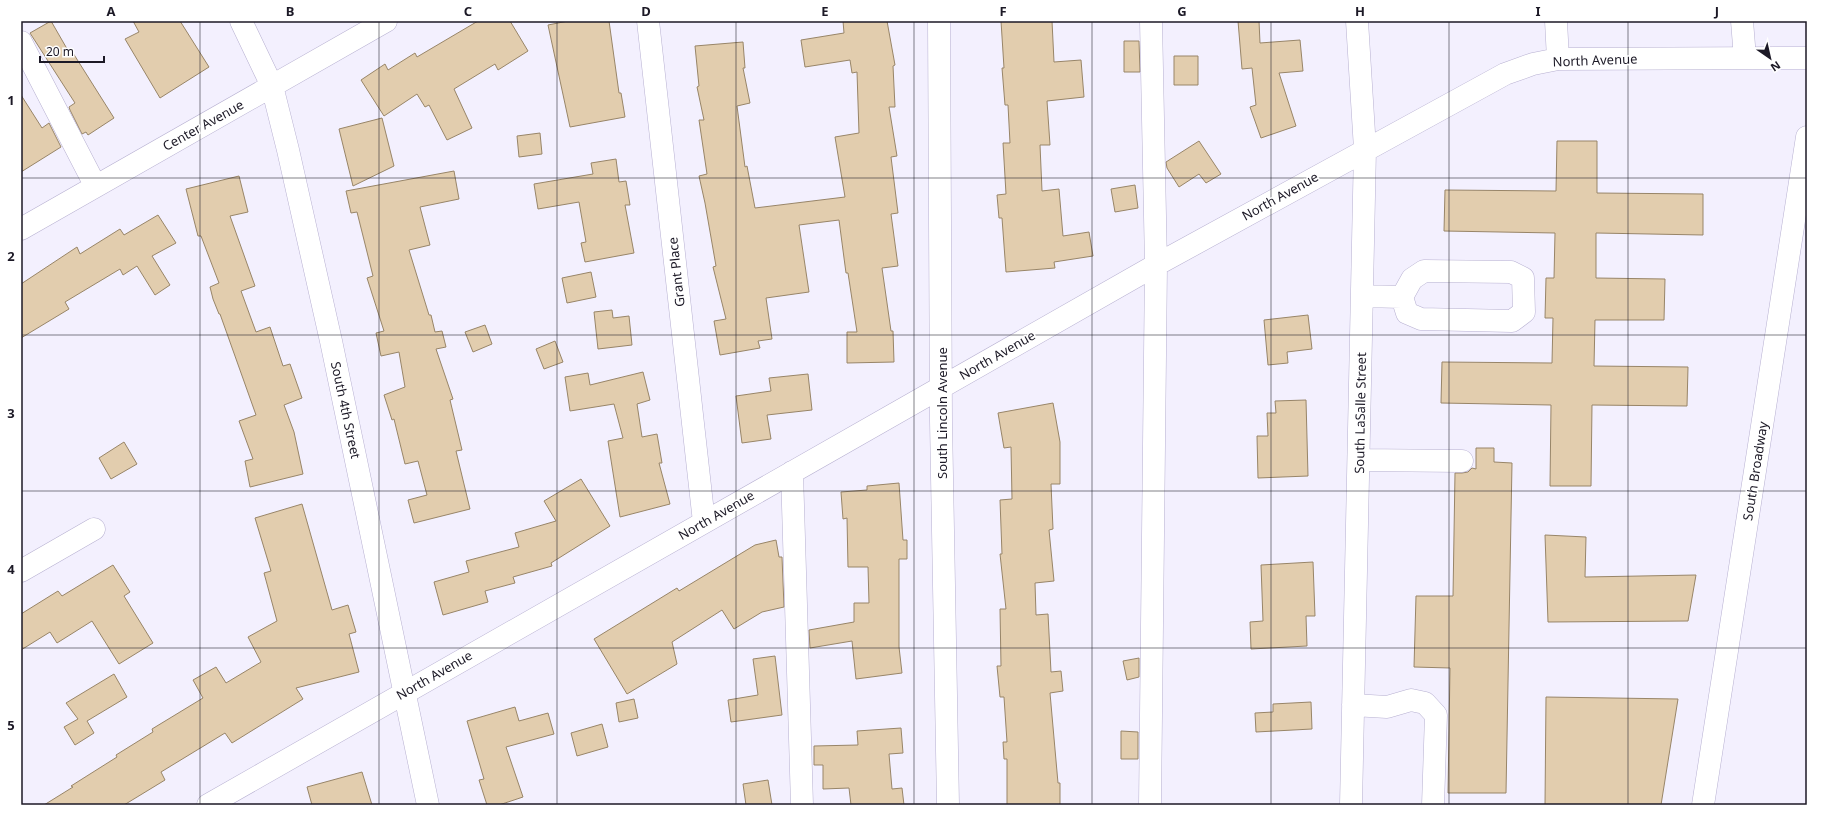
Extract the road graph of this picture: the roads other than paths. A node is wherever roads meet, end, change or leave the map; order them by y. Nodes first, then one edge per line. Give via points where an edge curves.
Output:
1 (241, 21) edge
2 (386, 21) edge
3 (648, 21) edge
4 (939, 21) edge
5 (1151, 21) edge
6 (1357, 21) edge
7 (1556, 21) edge
8 (1742, 21) edge
9 (21, 42) edge
10 (1746, 58) junction
11 (1807, 58) edge
12 (1558, 59) junction
13 (272, 86) junction
14 (1807, 137) edge
15 (1365, 149) junction
16 (1804, 179) edge
17 (95, 186) junction
18 (21, 229) edge
19 (1156, 265) junction
20 (1362, 296) junction
21 (1402, 298) junction
22 (941, 387) junction
23 (1359, 460) junction
24 (1462, 461) dead end
25 (792, 472) junction
26 (704, 522) junction
27 (94, 529) dead end
28 (21, 571) edge
29 (404, 692) junction
30 (1354, 705) junction
31 (234, 798) edge
32 (208, 805) edge
33 (428, 805) edge
34 (802, 805) edge
35 (948, 805) edge
36 (1150, 805) edge
37 (1351, 805) edge
38 (1433, 805) edge
39 (1703, 805) edge

1 - 13 street, South 4th Street
2 - 13 street, Center Avenue
3 - 26 street, Grant Place
4 - 22 street, South Lincoln Avenue
5 - 19 street
6 - 15 street, South LaSalle Street
7 - 12 street
8 - 10 street
9 - 17 street
10 - 11 street, North Avenue
10 - 12 street, North Avenue
12 - 15 street, North Avenue via 1505,74
13 - 17 street, Center Avenue
13 - 29 street, South 4th Street via 331,341
14 - 16 street, South Broadway
15 - 19 street, North Avenue
15 - 20 street, South LaSalle Street
16 - 39 street, South Broadway
17 - 18 street, Center Avenue
19 - 22 street, North Avenue
19 - 36 street
20 - 21 street
20 - 23 street, South LaSalle Street
21 - 21 street via 1412,279 1424,271 1511,272 1523,278 1524,312 1512,321 1421,319 1408,312
22 - 25 street, North Avenue
22 - 35 street, South Lincoln Avenue
23 - 24 street
23 - 30 street, South LaSalle Street
25 - 26 street, North Avenue
25 - 34 street
26 - 29 street, North Avenue
27 - 28 street
29 - 31 street, North Avenue
29 - 33 street, South 4th Street
30 - 37 street, South LaSalle Street
30 - 38 street via 1387,707 1411,700 1425,703 1436,715
31 - 32 street, North Avenue

